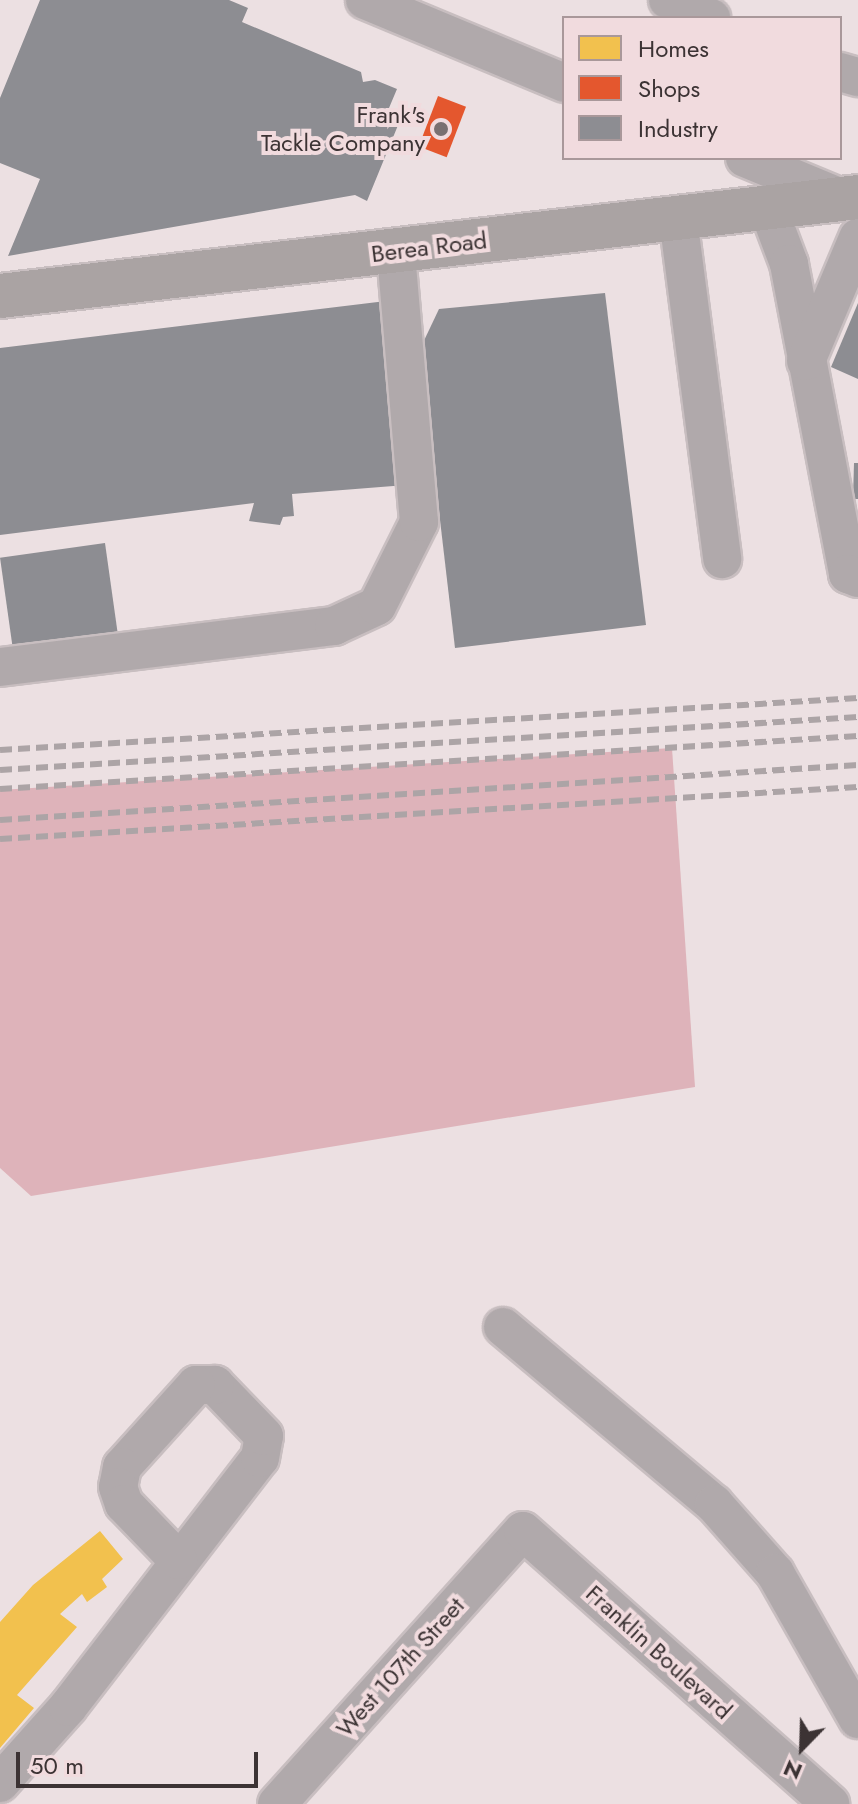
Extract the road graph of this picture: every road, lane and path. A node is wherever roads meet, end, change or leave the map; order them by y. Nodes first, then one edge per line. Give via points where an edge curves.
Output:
1 (365, 0) edge
2 (668, 0) edge
3 (706, 16) edge
4 (562, 82) edge
5 (749, 160) edge
6 (768, 208) junction
7 (854, 210) edge
8 (678, 218) junction
9 (396, 251) junction
10 (0, 296) edge
11 (806, 361) junction
12 (847, 513) edge
13 (722, 559) dead end
14 (858, 578) edge
15 (0, 667) edge
16 (503, 1327) dead end
17 (523, 1531) joint
18 (178, 1560) dead end
19 (858, 1719) edge
20 (0, 1783) edge
21 (277, 1804) edge
22 (830, 1804) edge

1 - 4 street
2 - 3 street
5 - 7 street
6 - 7 main road, Berea Road
6 - 8 main road, Berea Road
6 - 11 street via 789,264
7 - 11 street
8 - 9 main road, Berea Road
8 - 13 street
9 - 10 main road, Berea Road
9 - 15 street via 419,522 377,606 334,626
11 - 12 street
12 - 14 street via 848,574
16 - 19 street via 714,1504 775,1573
17 - 21 street, West 107th Street
17 - 22 street, Franklin Boulevard
18 - 20 street via 68,1707

